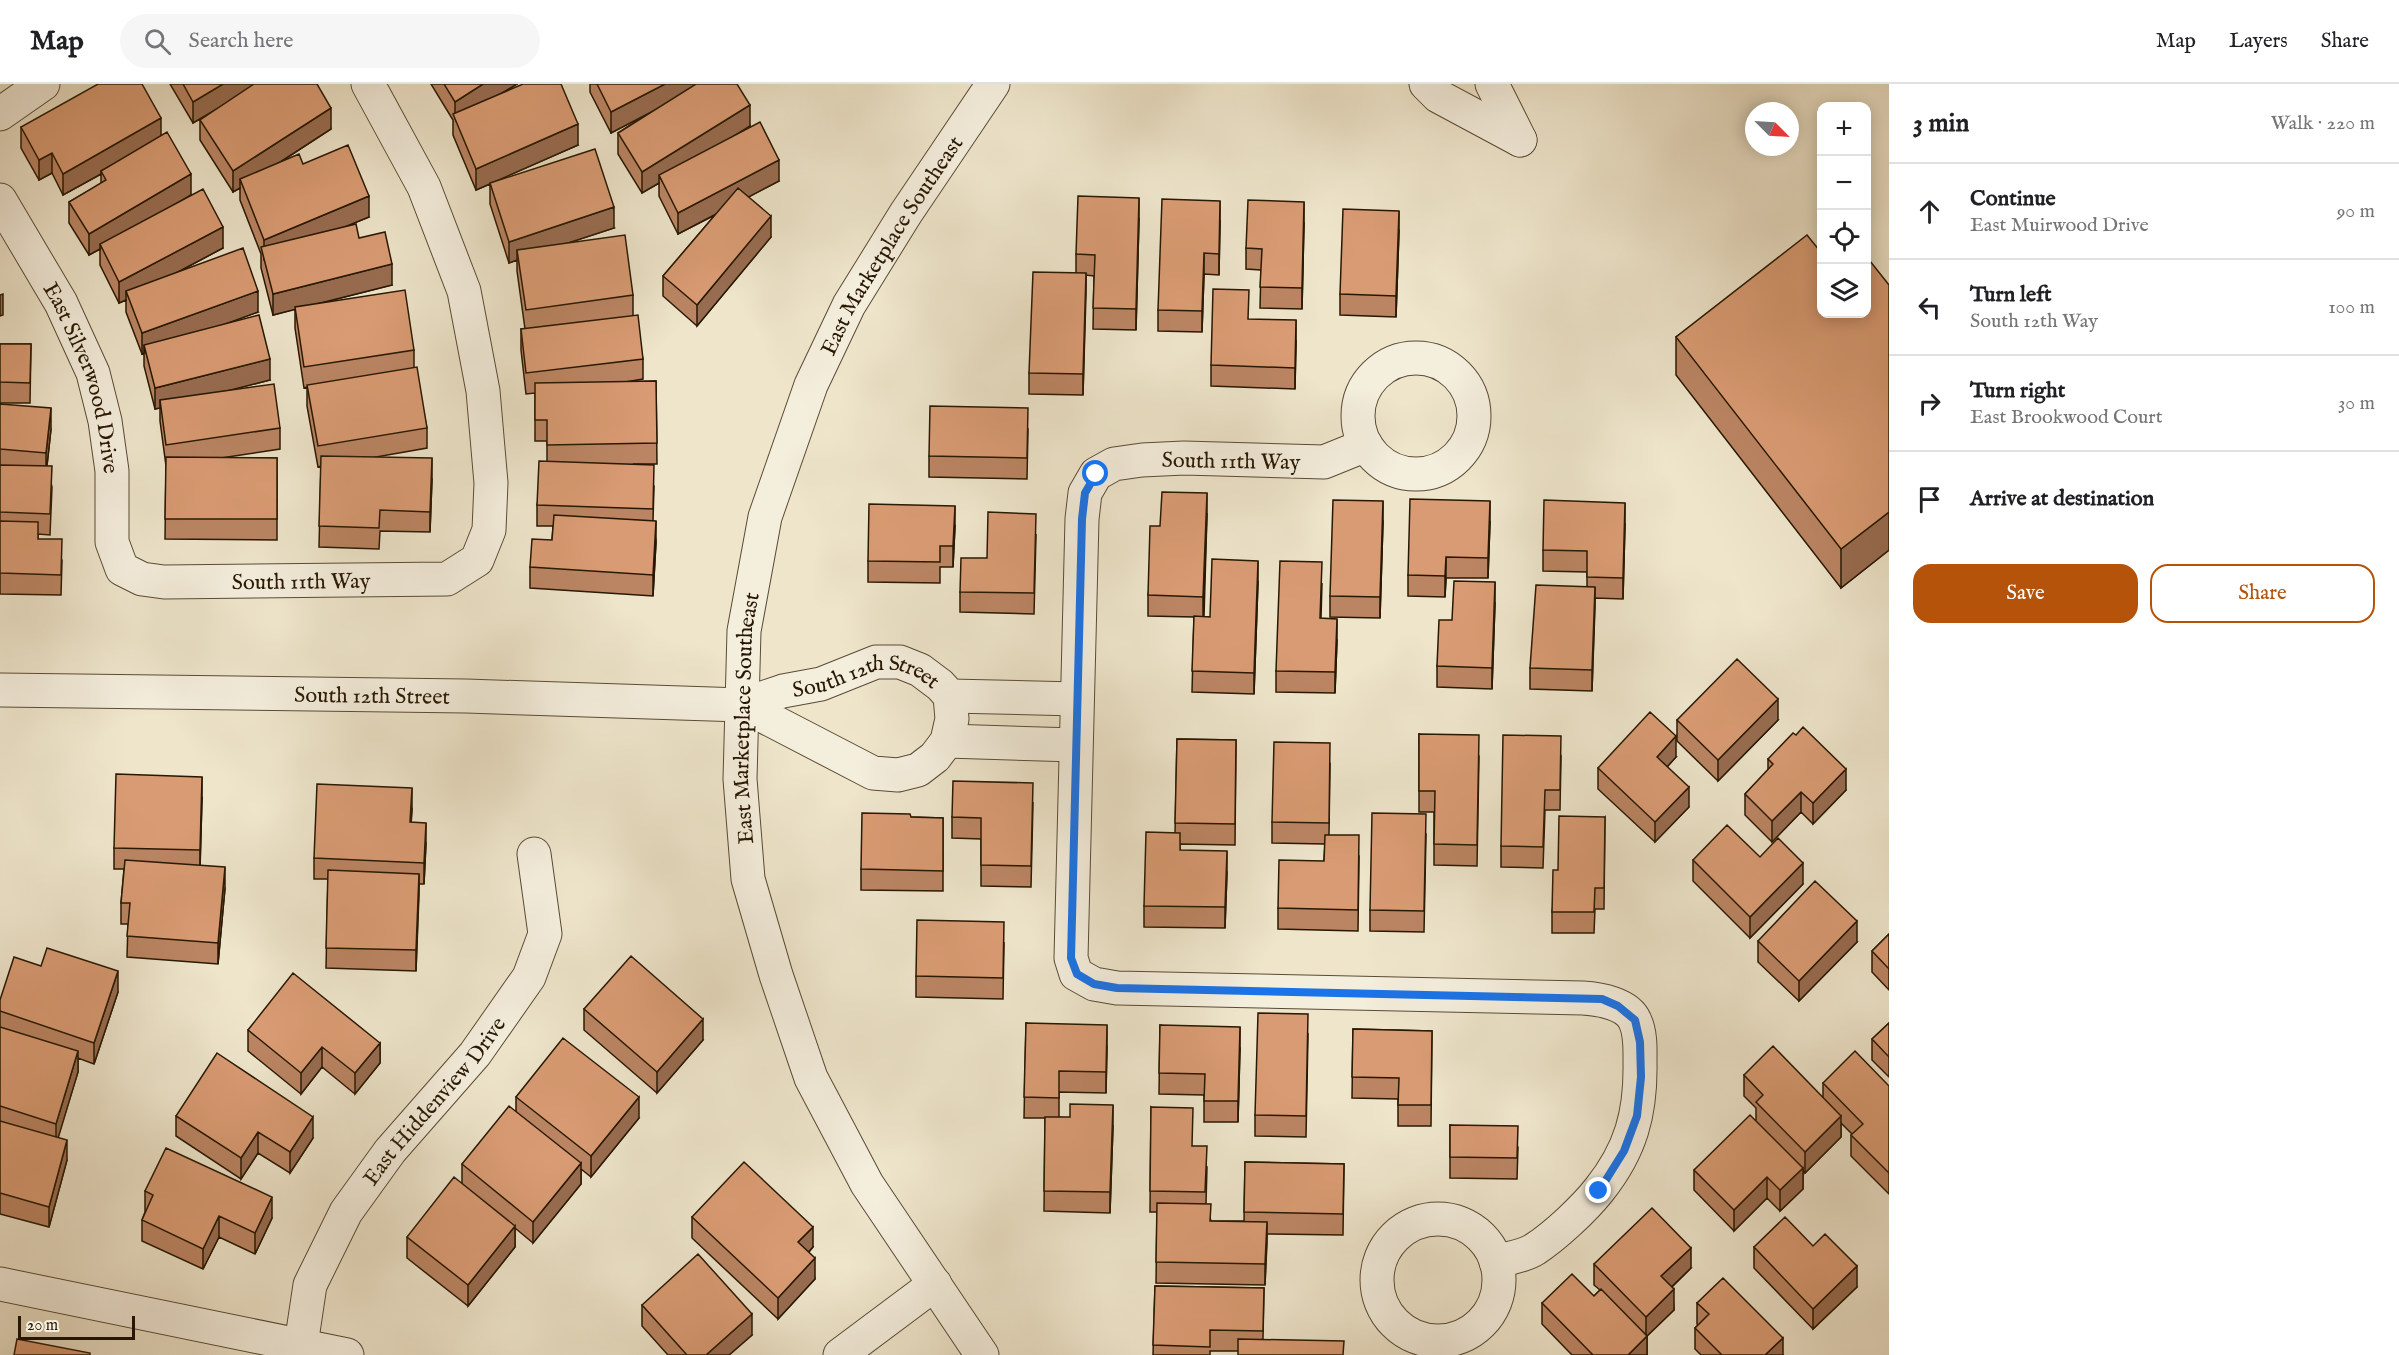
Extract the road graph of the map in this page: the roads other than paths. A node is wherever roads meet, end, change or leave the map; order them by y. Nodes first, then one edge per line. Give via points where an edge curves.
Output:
1 (43, 84) edge
2 (368, 84) edge
3 (993, 84) edge
4 (1426, 84) edge
5 (1492, 84) edge
6 (0, 114) edge
7 (0, 200) edge
8 (1366, 445) dead end
9 (122, 569) joint
10 (0, 690) edge
11 (950, 696) junction
12 (1077, 699) junction
13 (742, 705) junction
14 (947, 741) junction
15 (1075, 746) junction
16 (534, 854) dead end
17 (1496, 1262) dead end
18 (0, 1284) edge
19 (935, 1284) junction
20 (302, 1345) junction
21 (347, 1355) edge
22 (840, 1355) edge
23 (982, 1355) edge

1 - 6 street
2 - 9 street, South 11th Way via 424,187 464,291 483,391 491,483 489,530 477,560 447,579 401,581 164,582 141,579
3 - 13 street, East Marketplace Southeast via 849,305 811,385 765,517 744,631
4 - 5 street via 1438,96 1520,140
7 - 9 street, East Silverwood Drive via 61,303 93,373 112,471 112,542
8 - 12 street, South 11th Way via 1324,462 1142,460 1114,464 1096,474 1085,493 1082,519
10 - 13 street, South 12th Street via 466,696
11 - 12 street, South 12th Street
11 - 13 street, South 12th Street via 920,670 900,662 876,662 821,684
11 - 14 street, South 12th Street via 952,719
12 - 15 street
13 - 14 street, South 12th Street via 873,773 898,775 918,770
13 - 19 street, East Marketplace Southeast via 740,779 748,879 779,986 811,1078 855,1163
14 - 15 street
15 - 17 street via 1071,958 1077,974 1094,984 1117,988 1602,999 1635,1020 1641,1077 1637,1116 1624,1151 1599,1191 1534,1251
16 - 20 street, East Hiddenview Drive via 545,934 530,977 475,1054 390,1150 346,1212 310,1285
18 - 20 street
19 - 22 street
19 - 23 street, East Marketplace Southeast
20 - 21 street

